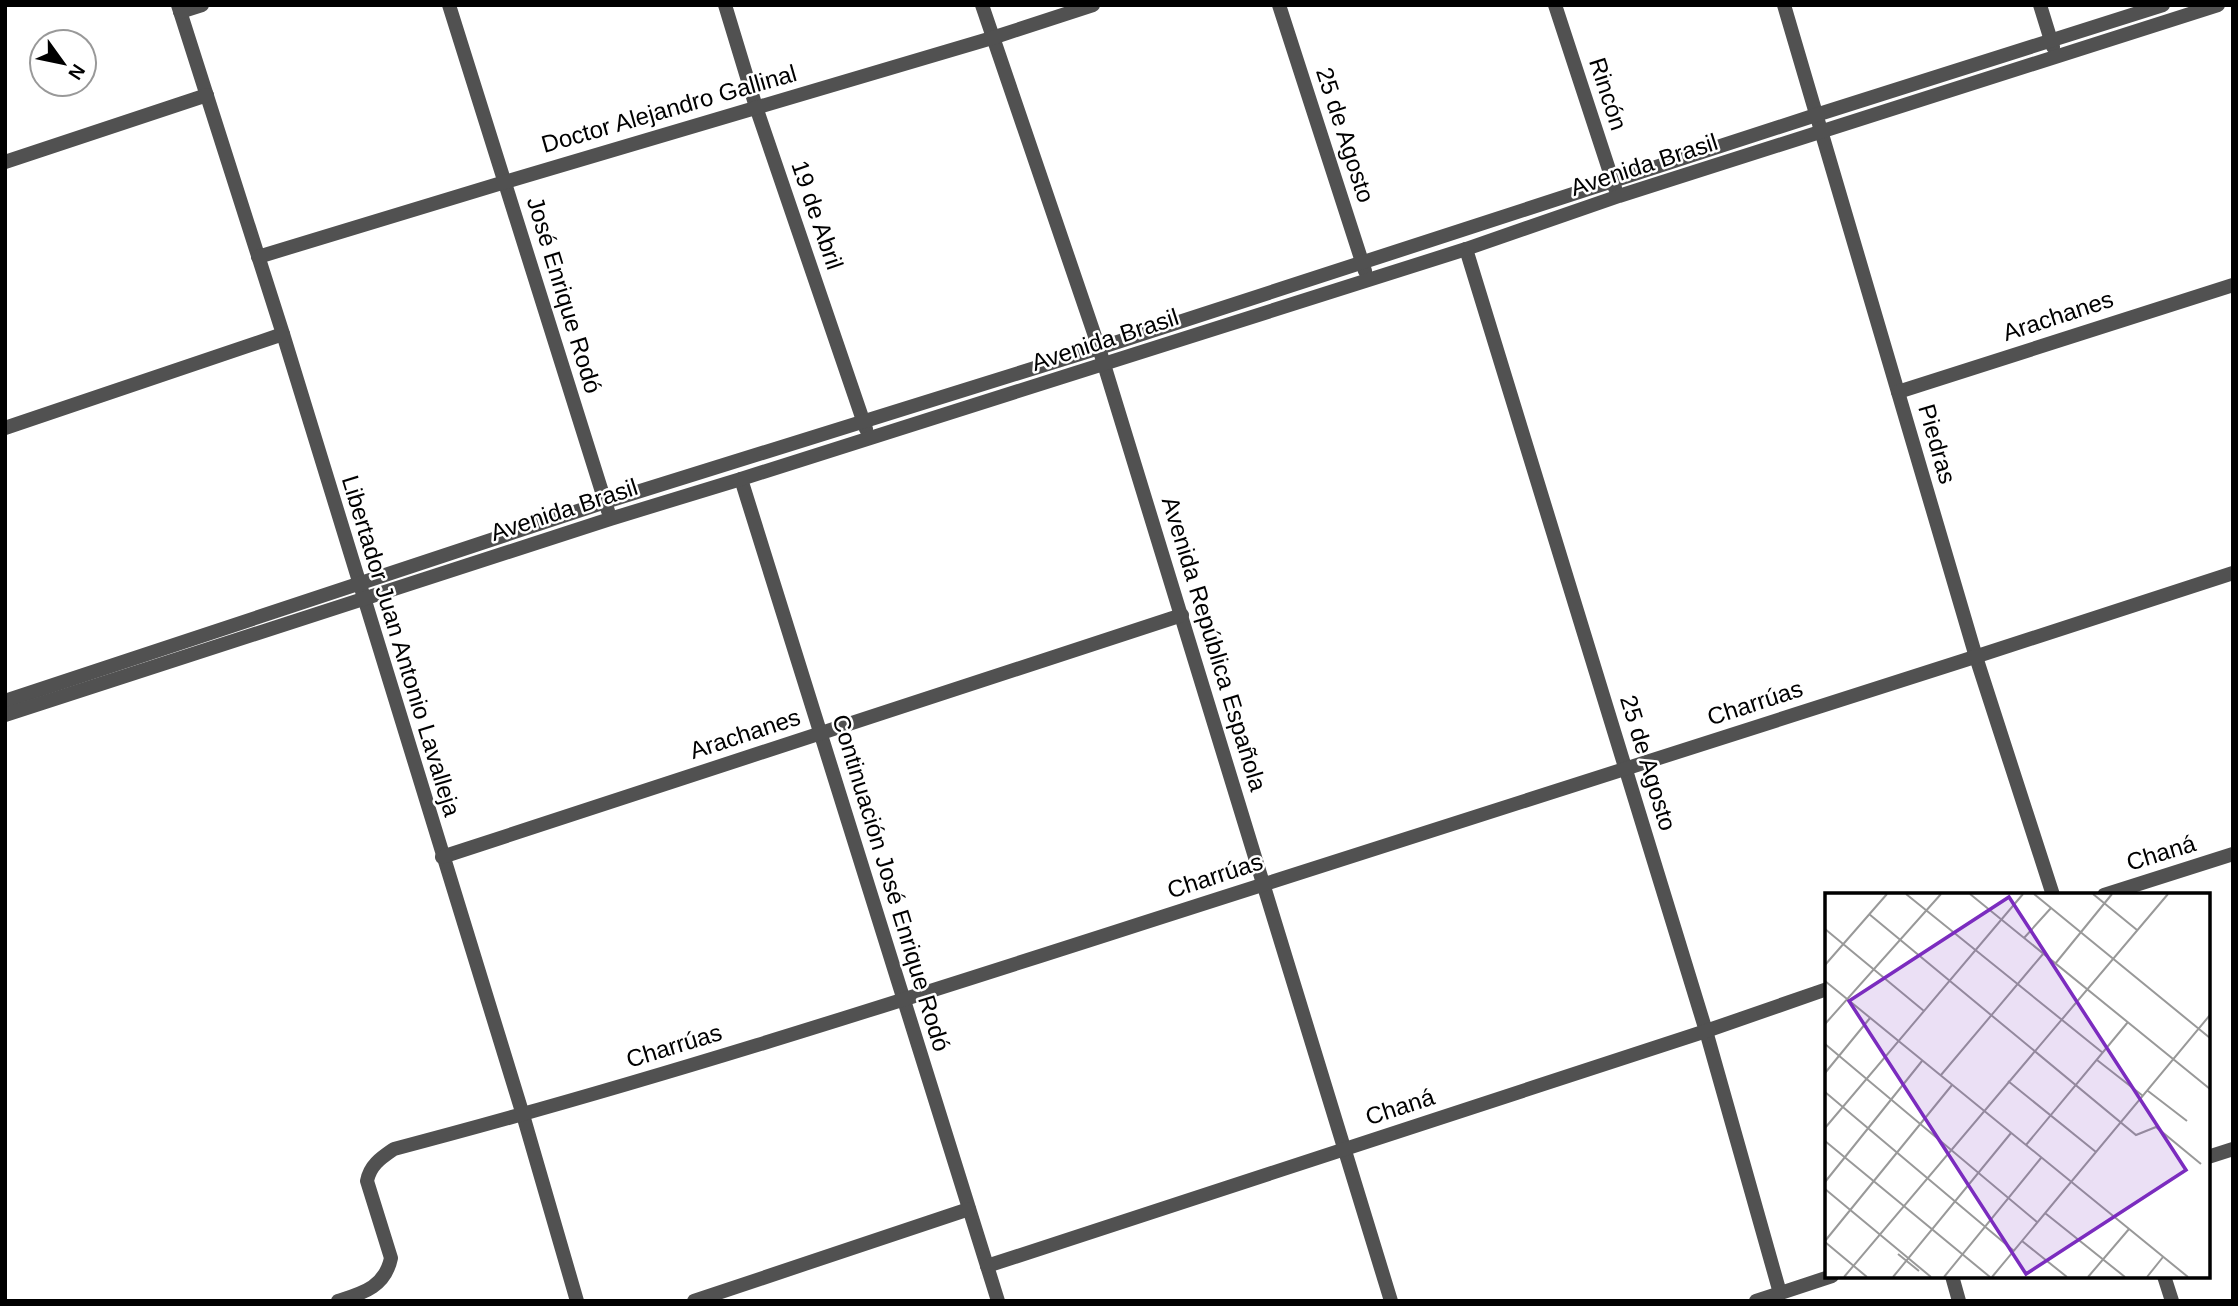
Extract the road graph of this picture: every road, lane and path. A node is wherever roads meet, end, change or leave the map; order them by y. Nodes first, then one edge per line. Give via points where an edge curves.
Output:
1 (202, 5) edge
2 (449, 5) edge
3 (724, 5) edge
4 (982, 5) edge
5 (1093, 5) edge
6 (1279, 5) edge
7 (1555, 5) edge
8 (1784, 5) edge
9 (2040, 5) edge
10 (2163, 5) edge
11 (2218, 5) edge
12 (179, 9) edge
13 (992, 38) junction
14 (2052, 41) junction
15 (2056, 56) junction
16 (207, 95) junction
17 (756, 107) junction
18 (1816, 115) junction
19 (1822, 131) junction
20 (5, 162) edge
21 (505, 182) junction
22 (1616, 189) junction
23 (1466, 249) junction
24 (258, 257) junction
25 (1363, 263) junction
26 (1368, 279) junction
27 (2233, 285) edge
28 (283, 334) junction
29 (1099, 348) junction
30 (1102, 365) junction
31 (1898, 392) junction
32 (863, 420) junction
33 (5, 428) edge
34 (869, 438) junction
35 (741, 479) junction
36 (605, 502) junction
37 (610, 519) junction
38 (2233, 573) edge
39 (359, 584) junction
40 (363, 599) junction
41 (1182, 615) junction
42 (1976, 657) junction
43 (5, 701) edge
44 (5, 715) edge
45 (820, 734) junction
46 (1625, 768) junction
47 (2233, 854) edge
48 (442, 857) junction
49 (1264, 884) junction
50 (2052, 893) edge
51 (2110, 893) edge
52 (1825, 990) edge
53 (904, 999) junction
54 (1706, 1031) junction
55 (523, 1115) junction
56 (1346, 1149) junction
57 (2233, 1149) edge
58 (2210, 1156) edge
59 (969, 1209) junction
60 (987, 1266) junction
61 (1826, 1278) edge
62 (1953, 1278) edge
63 (2165, 1278) edge
64 (1780, 1293) junction
65 (338, 1301) edge
66 (577, 1301) edge
67 (694, 1301) edge
68 (998, 1301) edge
69 (1391, 1301) edge
70 (1756, 1301) edge
71 (1959, 1301) edge
72 (2172, 1301) edge

1 - 12 street
2 - 21 street, José Enrique Rodó
3 - 17 street, 19 de Abril
4 - 13 street, Avenida República Española
5 - 13 street, Doctor Alejandro Gallinal
6 - 25 street, 25 de Agosto
7 - 22 street, Rincón
8 - 18 street, Piedras
9 - 14 street
10 - 14 street, Avenida Brasil
11 - 15 street, Avenida Brasil
12 - 16 street, Libertador Juan Antonio Lavalleja
13 - 17 street, Doctor Alejandro Gallinal
13 - 29 street, Avenida República Española
14 - 15 street
14 - 18 street, Avenida Brasil
15 - 19 street, Avenida Brasil
16 - 20 street
16 - 24 street, Libertador Juan Antonio Lavalleja
17 - 21 street, Doctor Alejandro Gallinal
17 - 32 street, 19 de Abril
18 - 19 street, Piedras
18 - 22 street, Avenida Brasil
19 - 22 street, Avenida Brasil
19 - 31 street, Piedras
21 - 24 street, Doctor Alejandro Gallinal
21 - 36 street, José Enrique Rodó
22 - 23 street, Avenida Brasil
22 - 25 street, Avenida Brasil
23 - 26 street, Avenida Brasil
23 - 46 street, 25 de Agosto
24 - 28 street, Libertador Juan Antonio Lavalleja
25 - 26 street, 25 de Agosto
25 - 29 street, Avenida Brasil
26 - 30 street, Avenida Brasil
27 - 31 street, Arachanes
28 - 33 street
28 - 39 street, Libertador Juan Antonio Lavalleja
29 - 30 street, Avenida República Española
29 - 32 street, Avenida Brasil
30 - 34 street, Avenida Brasil
30 - 41 street, Avenida República Española
31 - 42 street, Piedras
32 - 34 street, 19 de Abril
32 - 36 street, Avenida Brasil
34 - 35 street, Avenida Brasil
35 - 37 street, Avenida Brasil
35 - 45 street, Continuación José Enrique Rodó
36 - 37 street, José Enrique Rodó
36 - 39 street, Avenida Brasil
37 - 40 street, Avenida Brasil
38 - 42 street, Charrúas
39 - 40 street, Libertador Juan Antonio Lavalleja
39 - 43 street, Avenida Brasil
40 - 44 street, Avenida Brasil
40 - 48 street, Libertador Juan Antonio Lavalleja
41 - 45 street, Arachanes
41 - 49 street, Avenida República Española
42 - 46 street, Charrúas
42 - 50 street, Piedras
45 - 48 street, Arachanes
45 - 53 street, Continuación José Enrique Rodó
46 - 49 street, Charrúas
46 - 54 street, 25 de Agosto
47 - 51 street, Chaná
48 - 55 street, Libertador Juan Antonio Lavalleja
49 - 53 street, Charrúas
49 - 56 street, Avenida República Española
52 - 54 street, Chaná
53 - 55 street, Charrúas
53 - 59 street, Continuación José Enrique Rodó
54 - 56 street, Chaná
54 - 64 street, 25 de Agosto
55 - 65 street, Charrúas via 394,1149 369,1170 367,1181 391,1258 382,1279 363,1293
55 - 66 street, Libertador Juan Antonio Lavalleja
56 - 60 street, Chaná
56 - 69 street, Avenida República Española
57 - 58 street
59 - 60 street, Continuación José Enrique Rodó
59 - 67 street
60 - 68 street, Continuación José Enrique Rodó
61 - 64 street
62 - 71 street
63 - 72 street
64 - 70 street

